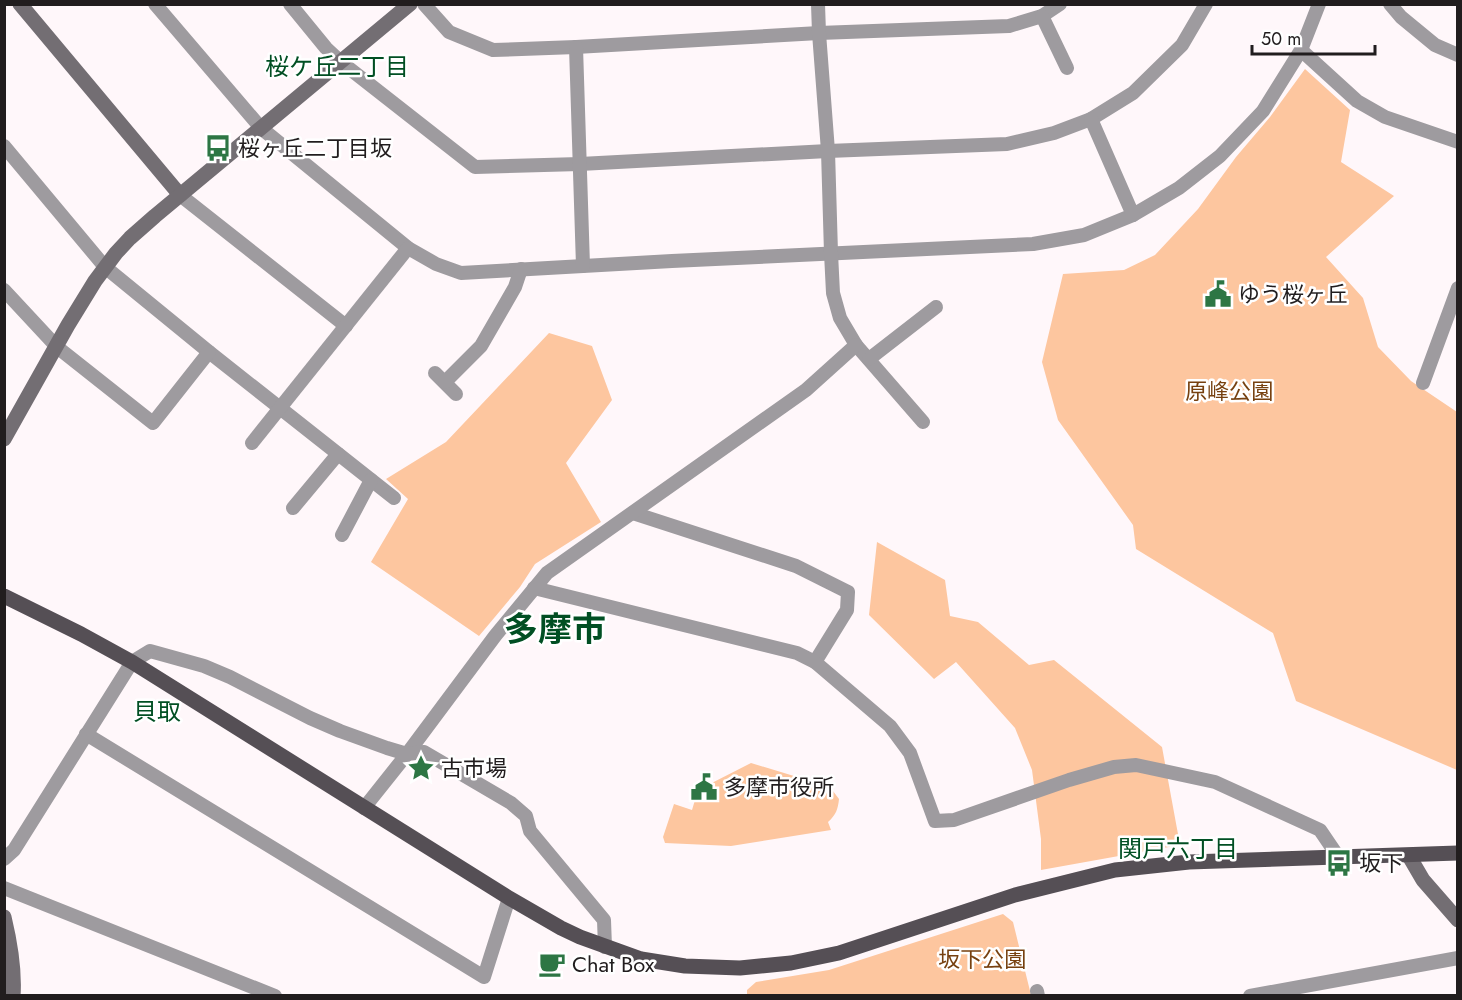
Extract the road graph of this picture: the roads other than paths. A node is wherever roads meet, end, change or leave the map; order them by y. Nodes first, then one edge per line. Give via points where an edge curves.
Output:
1 (20, 4) edge
2 (155, 4) edge
3 (290, 4) edge
4 (410, 4) edge
5 (424, 4) edge
6 (818, 4) edge
7 (1060, 4) edge
8 (1206, 4) edge
9 (1319, 4) edge
10 (1390, 4) edge
11 (1042, 15) junction
12 (819, 33) junction
13 (576, 47) junction
14 (1301, 50) junction
15 (1458, 54) edge
16 (341, 62) junction
17 (1067, 68) dead end
18 (1091, 119) junction
19 (1458, 126) edge
20 (261, 128) junction
21 (1455, 141) edge
22 (4, 146) edge
23 (828, 151) junction
24 (580, 164) junction
25 (180, 195) junction
26 (1133, 215) junction
27 (408, 248) junction
28 (831, 253) junction
29 (583, 266) junction
30 (105, 267) junction
31 (521, 269) junction
32 (1458, 288) edge
33 (4, 290) edge
34 (936, 307) dead end
35 (346, 326) junction
36 (856, 345) junction
37 (57, 347) junction
38 (209, 352) junction
39 (869, 359) junction
40 (1423, 383) dead end
41 (456, 394) dead end
42 (281, 408) junction
43 (923, 422) dead end
44 (6, 435) edge
45 (252, 443) dead end
46 (338, 454) junction
47 (371, 480) junction
48 (394, 498) dead end
49 (293, 508) dead end
50 (633, 513) junction
51 (342, 535) dead end
52 (534, 588) junction
53 (4, 596) edge
54 (132, 662) junction
55 (815, 662) junction
56 (86, 734) junction
57 (407, 754) junction
58 (364, 808) junction
59 (1458, 853) edge
60 (1409, 856) junction
61 (1339, 858) junction
62 (4, 859) edge
63 (4, 888) edge
64 (509, 898) junction
65 (4, 917) edge
66 (1458, 920) edge
67 (605, 947) junction
68 (1458, 958) edge
69 (13, 996) edge
70 (275, 996) edge
71 (1250, 996) edge

1 - 25 street
2 - 20 street
3 - 16 street
4 - 16 street
5 - 13 street via 449,32 493,50
6 - 12 street
7 - 11 street
8 - 18 street via 1182,45 1133,93
9 - 14 street
10 - 15 street via 1435,45
11 - 12 street via 1009,26
11 - 17 street
12 - 13 street
12 - 23 street
13 - 24 street
14 - 21 street via 1357,101 1385,117
14 - 26 street via 1263,111 1220,156 1179,188
16 - 20 street
16 - 24 street via 475,167
18 - 23 street via 1007,144
18 - 26 street
19 - 21 street
20 - 25 street
20 - 27 street
22 - 30 street
23 - 24 street
23 - 28 street
24 - 29 street
25 - 30 street via 130,238
25 - 35 street
26 - 28 street via 1084,235 1033,244
27 - 31 street via 461,273
27 - 35 street
28 - 29 street
28 - 36 street via 833,293 840,318
29 - 31 street
30 - 37 street
30 - 38 street
31 - 41 street via 481,346 440,378
32 - 40 street
33 - 37 street
34 - 39 street
35 - 42 street
36 - 39 street
36 - 50 street via 806,390
37 - 38 street via 153,423
37 - 44 street
38 - 42 street
39 - 43 street
42 - 45 street
42 - 46 street
46 - 47 street
46 - 49 street
47 - 48 street
47 - 51 street
50 - 52 street via 547,573
50 - 55 street via 796,566 848,592 847,610
52 - 55 street via 797,653
52 - 57 street
53 - 54 main road
54 - 56 street
54 - 57 street via 150,651 204,666 340,731
54 - 58 main road
55 - 61 street via 890,726 910,753 935,821 954,820 1069,780 1136,765 1215,782 1320,830
56 - 62 street via 14,850
56 - 64 street via 484,983
57 - 58 street
57 - 67 street via 424,752 511,803 526,816 530,831 604,920
58 - 64 main road
59 - 60 main road
60 - 61 main road
60 - 66 street via 1423,880
61 - 67 main road via 1189,862 1115,870 1015,895 839,953 790,963 740,968 685,966
63 - 70 street
64 - 67 main road via 561,928
65 - 69 street
68 - 71 street

